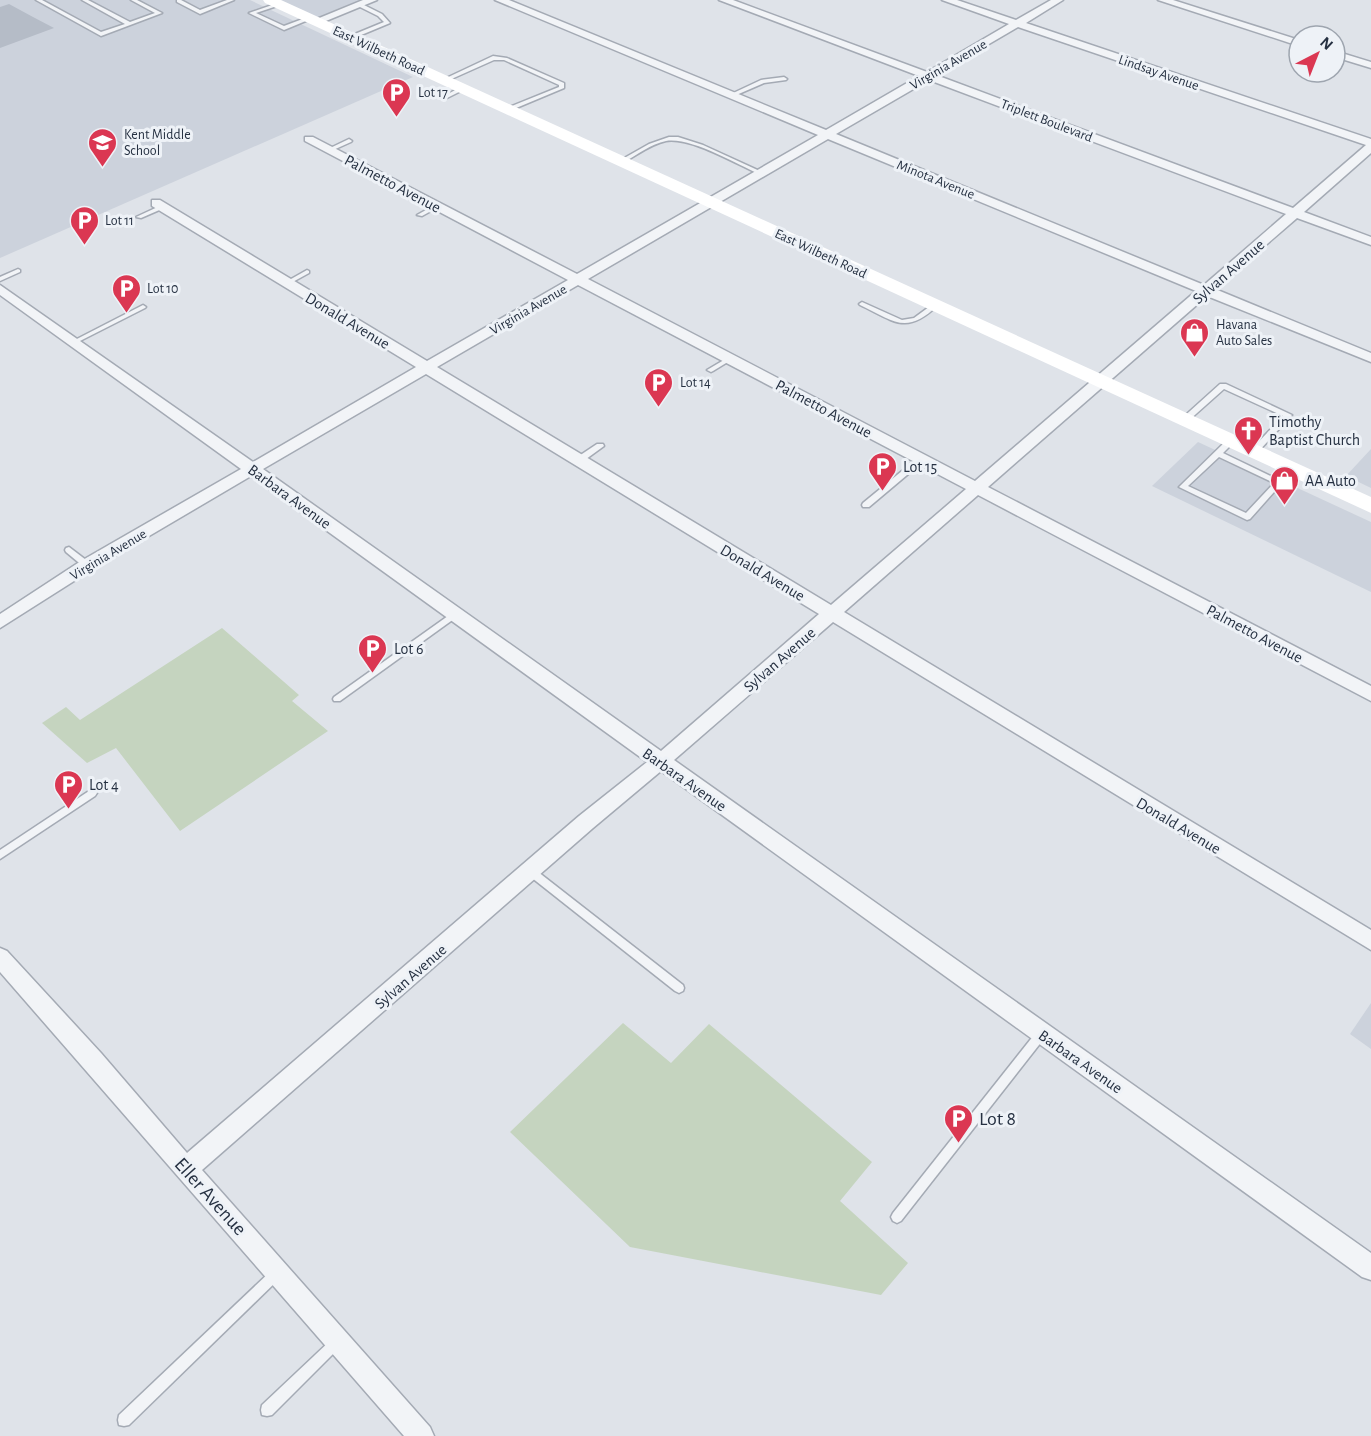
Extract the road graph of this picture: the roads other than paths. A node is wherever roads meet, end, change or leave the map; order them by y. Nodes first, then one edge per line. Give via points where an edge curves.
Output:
1 (38, 0) edge
2 (84, 0) edge
3 (133, 0) edge
4 (231, 0) edge
5 (372, 0) edge
6 (500, 0) edge
7 (724, 0) edge
8 (948, 0) edge
9 (1058, 0) edge
10 (1163, 0) edge
11 (181, 1) edge
12 (274, 2) edge
13 (360, 5) junction
14 (314, 19) junction
15 (130, 24) junction
16 (1017, 24) junction
17 (352, 37) junction
18 (1287, 39) edge
19 (1347, 58) edge
20 (1371, 65) edge
21 (929, 76) junction
22 (784, 79) dead end
23 (445, 80) junction
24 (463, 88) junction
25 (732, 95) junction
26 (446, 97) dead end
27 (509, 109) junction
28 (827, 134) junction
29 (309, 139) dead end
30 (349, 141) dead end
31 (1371, 145) edge
32 (329, 150) junction
33 (622, 161) junction
34 (761, 173) junction
35 (712, 203) junction
36 (159, 205) joint
37 (437, 206) junction
38 (1295, 212) junction
39 (420, 215) dead end
40 (139, 217) dead end
41 (1371, 241) edge
42 (18, 271) dead end
43 (308, 272) dead end
44 (0, 279) edge
45 (579, 280) junction
46 (287, 283) junction
47 (0, 289) edge
48 (1206, 290) junction
49 (862, 304) dead end
50 (935, 305) junction
51 (143, 307) dead end
52 (74, 342) junction
53 (729, 358) junction
54 (1371, 358) edge
55 (427, 368) junction
56 (711, 370) dead end
57 (1100, 381) junction
58 (1184, 420) junction
59 (600, 446) dead end
60 (1224, 448) junction
61 (1253, 452) junction
62 (922, 459) junction
63 (579, 460) junction
64 (252, 469) junction
65 (976, 488) junction
66 (866, 505) dead end
67 (1371, 506) edge
68 (69, 550) dead end
69 (87, 565) junction
70 (455, 614) junction
71 (832, 614) junction
72 (0, 622) edge
73 (1371, 694) edge
74 (337, 699) dead end
75 (661, 761) junction
76 (92, 793) dead end
77 (0, 855) edge
78 (530, 871) junction
79 (1371, 941) edge
80 (0, 957) edge
81 (679, 988) dead end
82 (1042, 1033) junction
83 (186, 1169) junction
84 (897, 1217) dead end
85 (1371, 1268) edge
86 (278, 1272) junction
87 (338, 1341) junction
88 (267, 1410) dead end
89 (124, 1420) dead end
90 (421, 1436) edge

1 - 15 lane via 101,34
2 - 15 lane
3 - 15 lane via 159,14
4 - 11 lane via 200,12
5 - 13 street
6 - 25 street, Minota Avenue
7 - 21 street, Triplett Boulevard
8 - 16 street, Lindsay Avenue
9 - 16 street, Virginia Avenue
10 - 18 street
12 - 14 main road, East Wilbeth Road
12 - 14 lane via 252,13 284,28
13 - 14 street
13 - 17 lane via 387,22
14 - 17 main road, East Wilbeth Road
16 - 21 street, Virginia Avenue
16 - 31 street, Lindsay Avenue
17 - 23 main road, East Wilbeth Road
19 - 20 street
21 - 28 street, Virginia Avenue
21 - 38 street, Triplett Boulevard
22 - 25 lane via 763,81
23 - 24 main road, East Wilbeth Road
23 - 27 lane via 493,58 505,59 562,84 561,88
24 - 26 lane
24 - 27 main road, East Wilbeth Road
25 - 28 street, Minota Avenue
27 - 33 main road, East Wilbeth Road
28 - 34 street, Virginia Avenue
28 - 48 street, Minota Avenue
29 - 32 street, Palmetto Avenue
30 - 32 lane
31 - 38 street, Sylvan Avenue
32 - 37 street, Palmetto Avenue
33 - 34 lane via 672,138
33 - 35 main road, East Wilbeth Road
34 - 35 street, Virginia Avenue
35 - 45 street, Virginia Avenue
35 - 50 main road, East Wilbeth Road
36 - 40 lane
36 - 46 street, Donald Avenue
37 - 39 lane
37 - 45 street, Palmetto Avenue
38 - 41 street, Triplett Boulevard
38 - 48 street, Sylvan Avenue
42 - 44 lane
43 - 46 lane
45 - 53 street, Palmetto Avenue
45 - 55 street, Virginia Avenue
46 - 55 street, Donald Avenue
47 - 52 street, Barbara Avenue
48 - 54 street, Minota Avenue
48 - 57 street, Sylvan Avenue
49 - 50 lane via 901,322 916,320
50 - 57 main road, East Wilbeth Road
51 - 52 lane
52 - 64 street, Barbara Avenue
53 - 56 lane
53 - 62 street, Palmetto Avenue
55 - 63 street, Donald Avenue
55 - 64 street, Virginia Avenue
57 - 58 main road, East Wilbeth Road
57 - 65 street, Sylvan Avenue
58 - 60 main road, East Wilbeth Road
58 - 61 lane via 1223,386 1288,415
59 - 63 lane
60 - 60 lane via 1183,487 1247,517 1280,482
60 - 61 main road, East Wilbeth Road
61 - 67 main road, East Wilbeth Road
62 - 65 street, Palmetto Avenue
62 - 66 lane
63 - 71 street, Donald Avenue
64 - 69 street, Virginia Avenue
64 - 70 street, Barbara Avenue
65 - 71 street, Sylvan Avenue
65 - 73 street, Palmetto Avenue
68 - 69 lane
69 - 72 street, Virginia Avenue
70 - 74 lane
70 - 75 street, Barbara Avenue
71 - 75 street, Sylvan Avenue
71 - 79 street, Donald Avenue
75 - 78 street, Sylvan Avenue
75 - 82 street, Barbara Avenue
76 - 77 lane
78 - 81 lane
78 - 83 street, Sylvan Avenue
80 - 83 street, Eller Avenue
82 - 84 lane
82 - 85 street, Barbara Avenue
83 - 86 street, Eller Avenue
86 - 87 street, Eller Avenue
86 - 89 lane
87 - 88 lane
87 - 90 street, Eller Avenue

